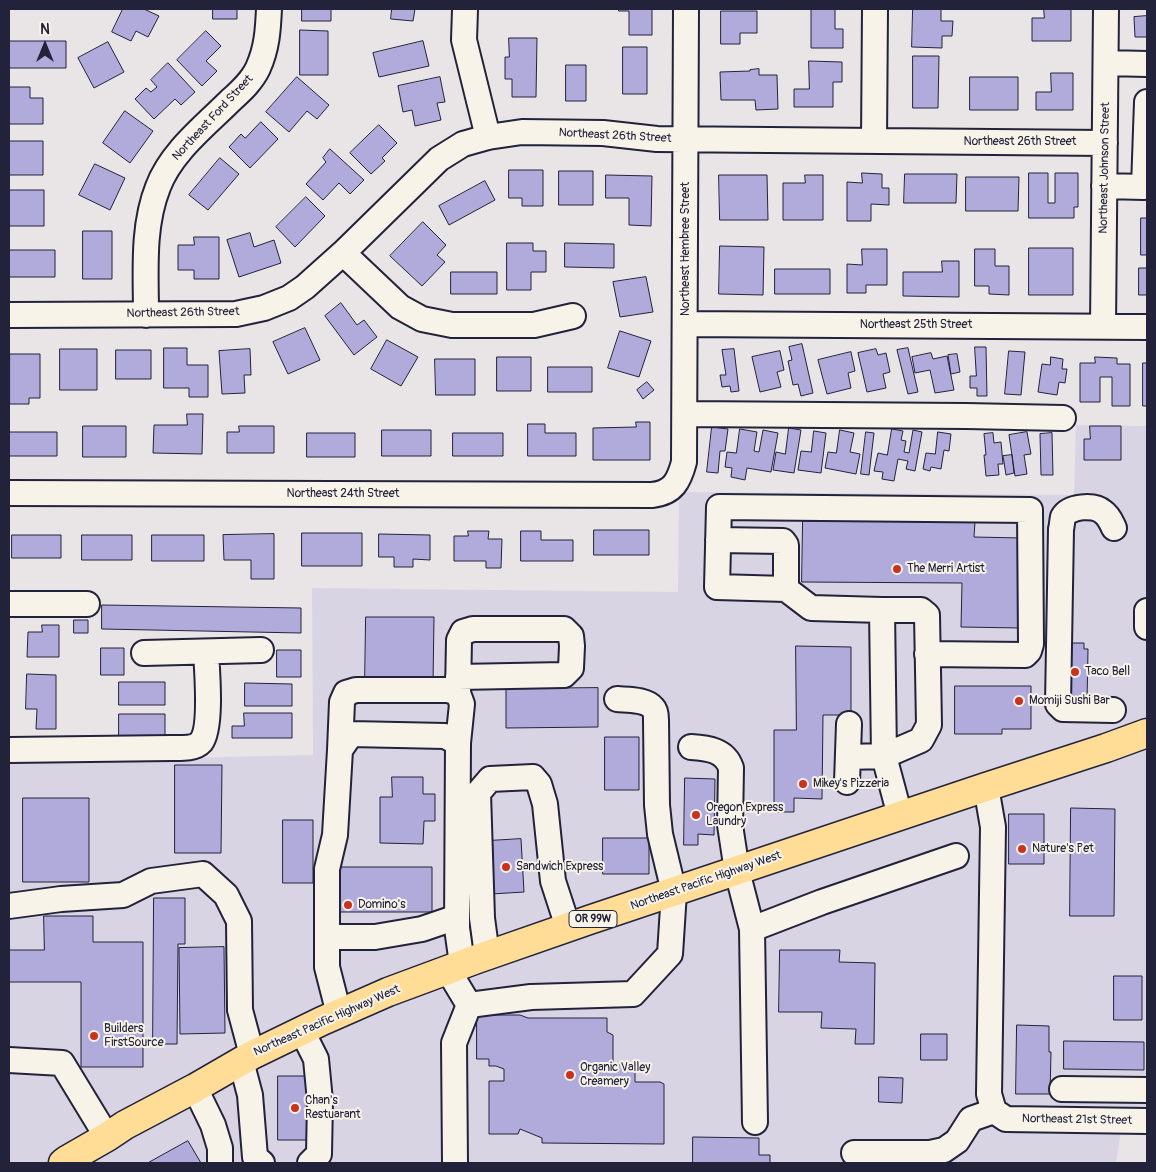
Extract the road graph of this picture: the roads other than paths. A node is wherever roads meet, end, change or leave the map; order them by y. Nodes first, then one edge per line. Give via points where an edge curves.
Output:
1 (268, 9) edge
2 (686, 9) edge
3 (874, 9) edge
4 (1106, 9) edge
5 (465, 10) dead end
6 (1106, 63) junction
7 (1147, 64) edge
8 (1147, 102) edge
9 (488, 137) junction
10 (686, 140) junction
11 (874, 141) junction
12 (1104, 143) junction
13 (1104, 186) junction
14 (1146, 187) edge
15 (344, 253) junction
16 (9, 315) edge
17 (146, 315) junction
18 (573, 316) dead end
19 (685, 324) junction
20 (1103, 326) junction
21 (1147, 327) edge
22 (685, 414) junction
23 (1063, 418) dead end
24 (674, 486) joint
25 (9, 493) edge
26 (1114, 528) dead end
27 (718, 540) junction
28 (786, 589) junction
29 (9, 604) edge
30 (87, 604) dead end
31 (882, 610) junction
32 (1147, 612) edge
33 (1147, 627) edge
34 (261, 650) dead end
35 (206, 652) junction
36 (144, 653) dead end
37 (927, 654) junction
38 (458, 685) junction
39 (617, 700) dead end
40 (1113, 710) dead end
41 (849, 724) dead end
42 (1147, 733) edge
43 (458, 743) junction
44 (691, 747) dead end
45 (9, 750) edge
46 (340, 750) junction
47 (884, 756) junction
48 (848, 757) junction
49 (847, 782) dead end
50 (986, 787) junction
51 (900, 816) junction
52 (956, 856) dead end
53 (737, 870) junction
54 (674, 892) junction
55 (9, 906) edge
56 (457, 917) junction
57 (568, 927) junction
58 (752, 929) junction
59 (327, 937) junction
60 (466, 963) junction
61 (469, 1005) junction
62 (339, 1014) junction
63 (302, 1031) junction
64 (247, 1058) junction
65 (9, 1060) edge
66 (194, 1088) junction
67 (1062, 1089) dead end
68 (1147, 1090) edge
69 (1000, 1115) junction
70 (1147, 1121) edge
71 (755, 1122) dead end
72 (107, 1137) junction
73 (854, 1153) dead end
74 (67, 1162) edge
75 (220, 1163) edge
76 (262, 1163) edge
77 (310, 1163) edge
78 (455, 1163) edge

1 - 17 street, Northeast Ford Street via 267,42 257,69 246,86 171,162 158,186 149,216 146,246
2 - 10 street, Northeast Hembree Street
3 - 11 street
4 - 6 street, Northeast Johnson Street
5 - 9 street via 464,40
6 - 7 street
6 - 12 street, Northeast Johnson Street
8 - 14 street
9 - 10 street, Northeast 26th Street via 522,132 603,133
9 - 15 street, Northeast 26th Street via 463,144 438,159
10 - 11 street, Northeast 26th Street
10 - 19 street, Northeast Hembree Street
11 - 12 street, Northeast 26th Street
12 - 13 street, Northeast Johnson Street
13 - 14 street
13 - 20 street, Northeast Johnson Street
15 - 17 street, Northeast 26th Street via 305,288 264,308 236,314
15 - 18 street via 400,308 422,319 452,325 534,325
16 - 17 street, Northeast 26th Street
19 - 20 street, Northeast 25th Street
19 - 22 street, Northeast Hembree Street
20 - 21 street, Northeast 25th Street
22 - 23 street
22 - 24 street, Northeast Hembree Street via 684,462
24 - 25 street, Northeast 24th Street via 663,494 652,495
26 - 40 street via 1101,510 1092,507 1080,507 1064,516 1061,529 1058,704 1063,709
27 - 28 street via 783,541 786,545
27 - 28 street via 717,587
27 - 37 street via 718,507 1030,510 1031,644 1028,652 1025,656
28 - 31 street via 811,608
29 - 30 street
31 - 37 street via 921,610 926,615
31 - 47 street
32 - 33 street
34 - 35 street
35 - 36 street
35 - 45 street via 208,714 205,733 194,747
37 - 47 street via 929,724 921,740
38 - 38 street via 459,640 463,632 473,629 564,629 571,636 572,668 564,675
38 - 43 street via 462,704
38 - 46 street via 448,690 356,690 346,693 342,702
39 - 54 street via 638,700 655,709 660,834
41 - 48 street
42 - 50 highway, Northeast Pacific Highway West / OR 99W
43 - 46 street via 444,736 351,734
43 - 56 street
44 - 53 street via 715,750 729,762 730,825
46 - 59 street via 335,835 327,869
47 - 48 street
47 - 51 street
48 - 49 street
50 - 51 highway, Northeast Pacific Highway West / OR 99W
50 - 69 street via 992,827 989,1094
51 - 53 highway, Northeast Pacific Highway West / OR 99W
52 - 58 street
53 - 54 highway, Northeast Pacific Highway West / OR 99W
53 - 58 street
54 - 57 highway, Northeast Pacific Highway West / OR 99W
54 - 61 street via 670,954 633,994 530,997
55 - 64 street via 61,898 123,894 151,881 203,874 226,895 239,922 240,1010
56 - 59 street via 422,929 375,938
56 - 60 street
57 - 60 highway, Northeast Pacific Highway West / OR 99W
57 - 60 street via 553,881 545,804 539,784 533,777 490,779 478,793 482,918
58 - 71 street
59 - 62 street via 327,967
60 - 61 street
60 - 62 highway, Northeast Pacific Highway West / OR 99W
61 - 78 street via 454,1043
62 - 63 highway, Northeast Pacific Highway West / OR 99W
63 - 64 highway, Northeast Pacific Highway West / OR 99W
63 - 77 street via 316,1059 320,1101 319,1154
64 - 66 highway, Northeast Pacific Highway West / OR 99W
64 - 76 street via 255,1157
65 - 72 street via 62,1063
66 - 72 highway, Northeast Pacific Highway West / OR 99W
66 - 75 street via 213,1125 220,1148
67 - 68 street
69 - 70 street, Northeast 21st Street
69 - 73 street via 971,1119 957,1141 944,1150 930,1153
72 - 74 highway, Northeast Pacific Highway West / OR 99W

